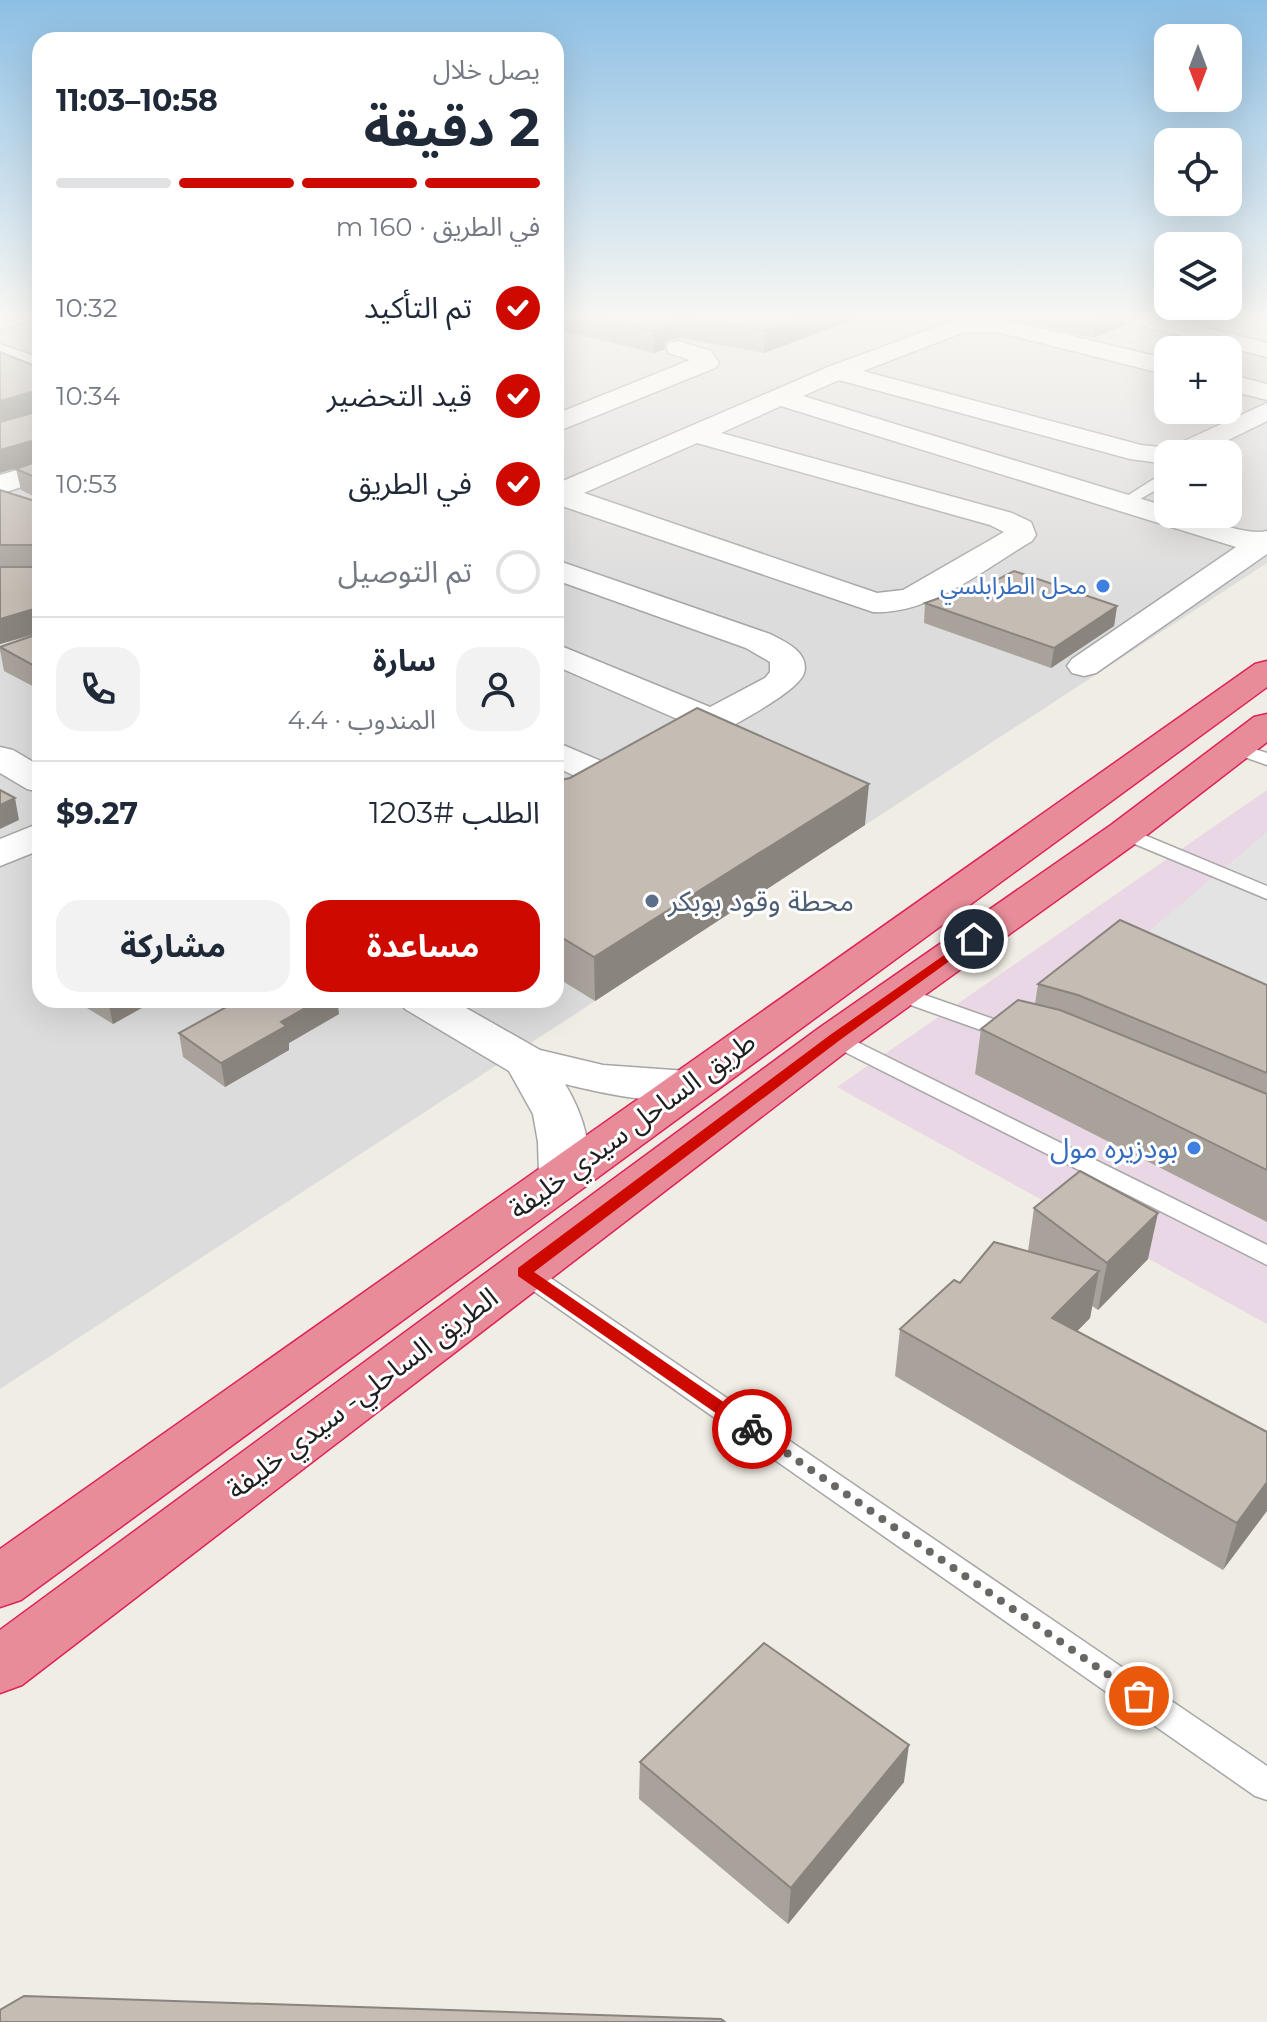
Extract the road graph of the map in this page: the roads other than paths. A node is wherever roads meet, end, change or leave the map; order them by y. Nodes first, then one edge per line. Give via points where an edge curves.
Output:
1 (597, 407) edge
2 (755, 407) edge
3 (812, 407) edge
4 (967, 407) edge
5 (1267, 411) edge
6 (564, 421) edge
7 (1225, 432) junction
8 (695, 434) junction
9 (1210, 440) edge
10 (577, 442) edge
11 (1267, 443) edge
12 (1154, 458) edge
13 (633, 462) junction
14 (32, 474) edge
15 (0, 485) edge
16 (1154, 485) edge
17 (564, 492) edge
18 (564, 497) edge
19 (1123, 503) junction
20 (1264, 543) edge
21 (564, 572) edge
22 (564, 657) edge
23 (1084, 666) dead end
24 (1267, 671) edge
25 (712, 721) junction
26 (1257, 744) edge
27 (564, 757) edge
28 (0, 758) edge
29 (32, 776) edge
30 (609, 778) junction
31 (569, 800) edge
32 (1125, 833) junction
33 (32, 839) edge
34 (0, 854) edge
35 (1267, 893) edge
36 (899, 993) junction
37 (434, 1008) edge
38 (835, 1038) junction
39 (1035, 1040) edge
40 (525, 1061) junction
41 (687, 1086) junction
42 (563, 1175) junction
43 (1267, 1256) edge
44 (524, 1272) junction
45 (0, 1582) edge
46 (0, 1666) edge
47 (1267, 1785) edge

1 - 6 street
2 - 8 street
3 - 19 street
4 - 12 street
5 - 7 street
7 - 9 street
7 - 11 street
8 - 13 street
8 - 18 street via 986,515 1020,528 1021,535 994,566 914,597 873,602
10 - 13 street
13 - 17 street
14 - 15 street
16 - 19 lane
19 - 20 street
20 - 23 street via 1137,615
21 - 25 street via 758,641 787,660 787,673 777,685
22 - 25 street
24 - 41 highway, طريق الساحل سيدي خليفة
25 - 30 street
26 - 32 highway, الطريق الساحلي- سيدي خليفة
27 - 30 street
28 - 29 street
30 - 31 street
32 - 35 lane
32 - 36 highway, الطريق الساحلي- سيدي خليفة
33 - 34 street
36 - 38 highway, الطريق الساحلي- سيدي خليفة
36 - 39 lane
37 - 40 street
38 - 43 lane
38 - 44 highway, الطريق الساحلي- سيدي خليفة
40 - 41 street via 603,1079
40 - 42 street via 545,1086 557,1114 564,1144
41 - 42 highway, طريق الساحل سيدي خليفة
42 - 45 highway, طريق الساحل سيدي خليفة
44 - 46 highway, الطريق الساحلي- سيدي خليفة
44 - 47 lane

